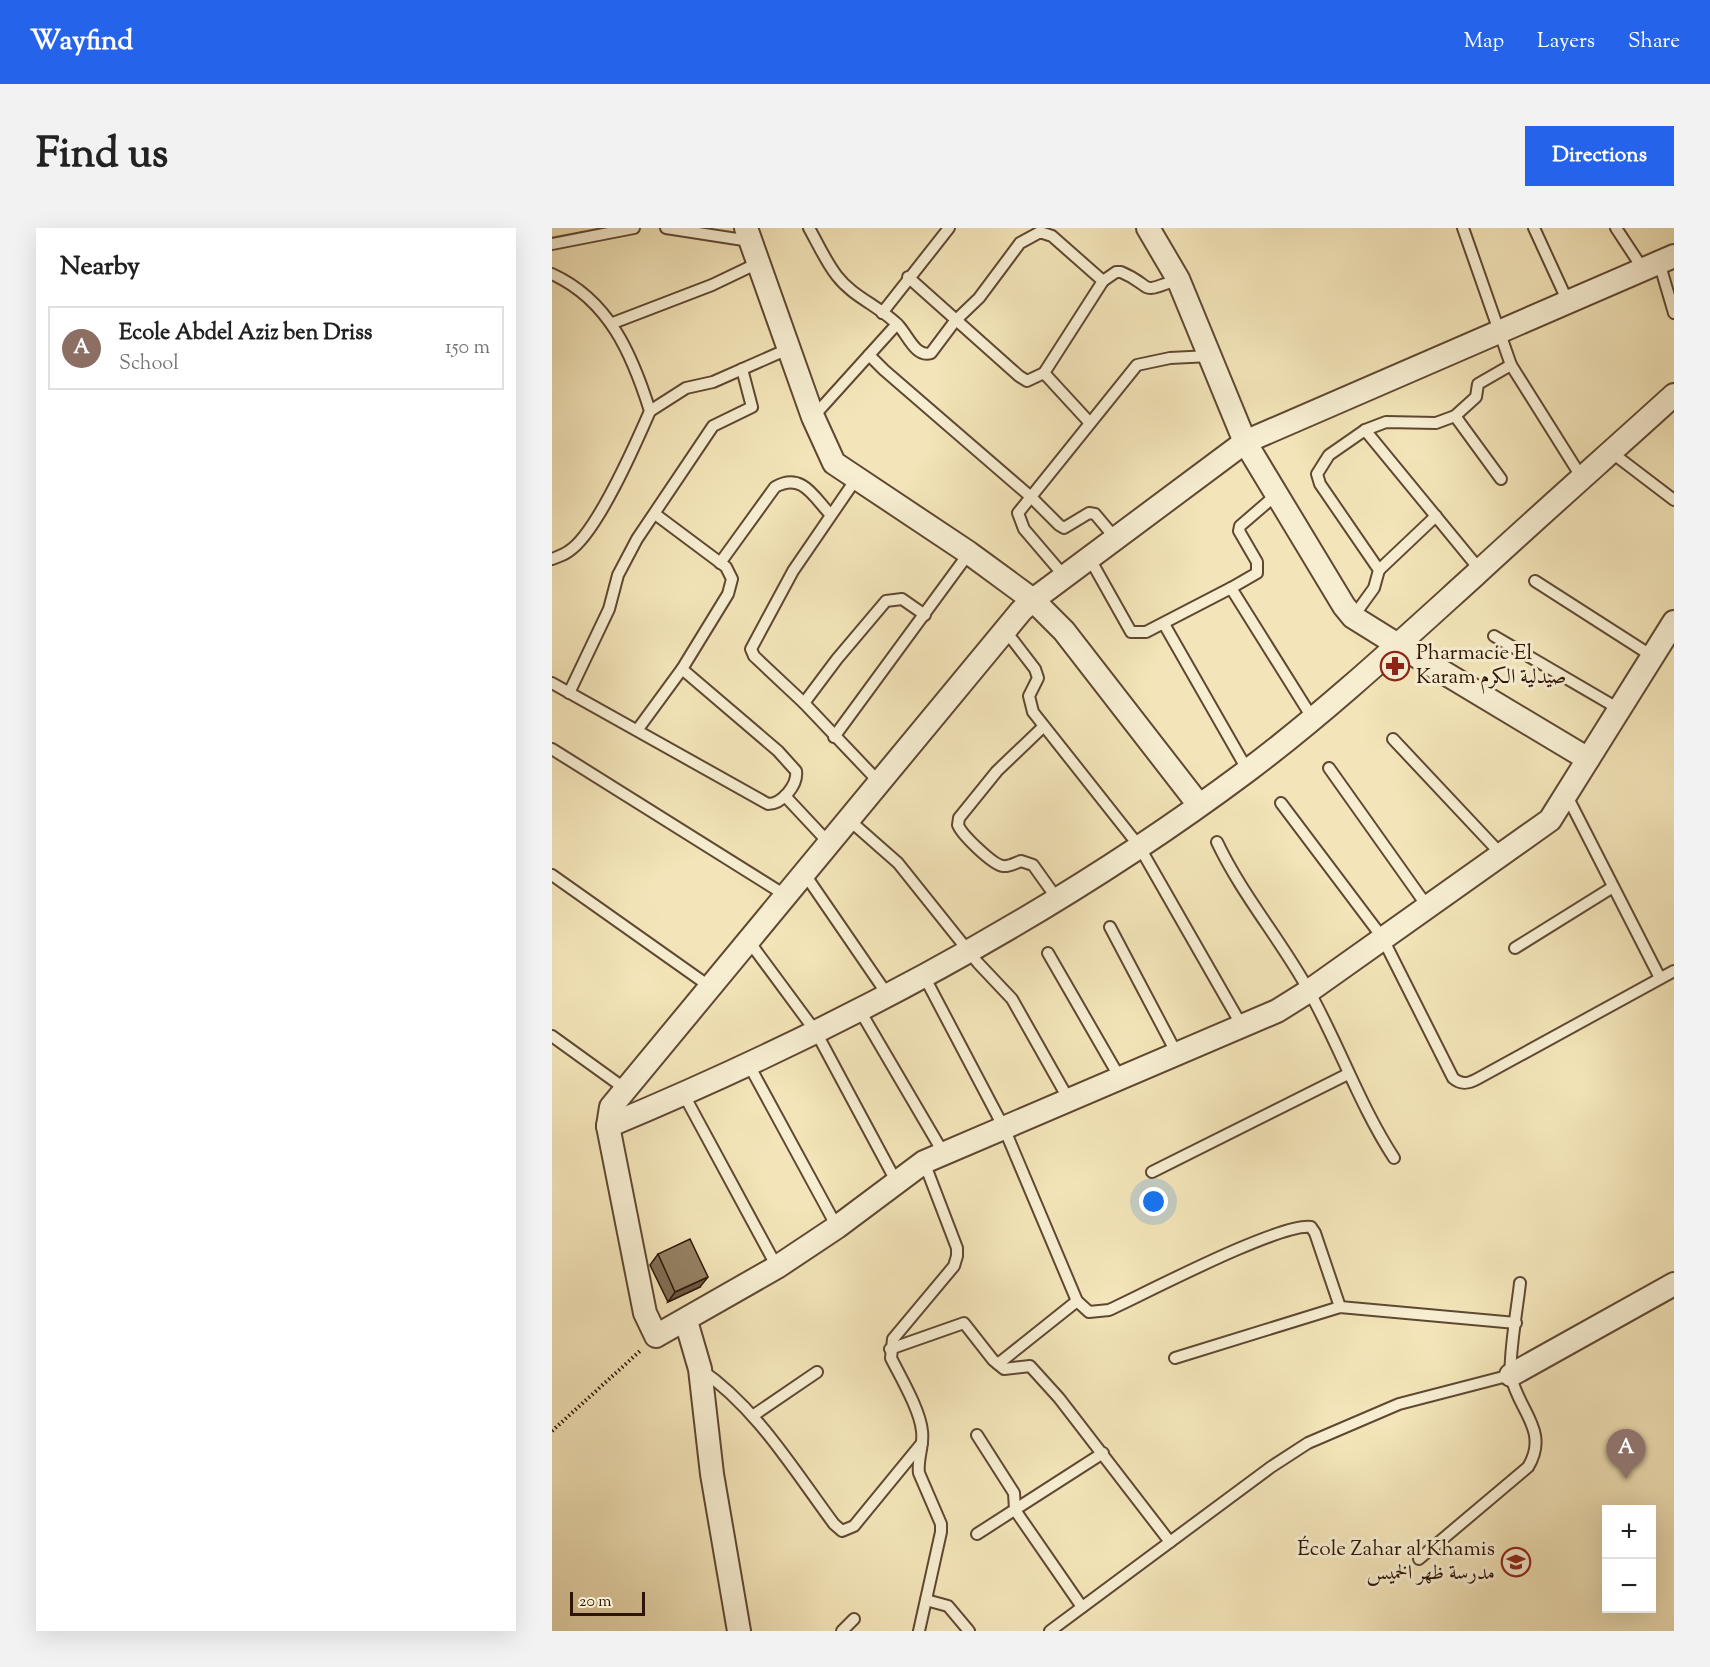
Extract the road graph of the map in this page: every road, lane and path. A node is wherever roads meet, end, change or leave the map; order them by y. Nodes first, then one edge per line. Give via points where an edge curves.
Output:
1 (634, 228) edge
2 (666, 228) edge
3 (809, 228) edge
4 (949, 228) edge
5 (1149, 228) edge
6 (1463, 228) edge
7 (1534, 228) edge
8 (1616, 228) edge
9 (748, 234) edge
10 (552, 244) edge
11 (758, 263) junction
12 (1659, 263) edge
13 (552, 274) edge
14 (908, 277) junction
15 (1178, 279) junction
16 (1103, 281) junction
17 (1568, 302) junction
18 (882, 313) junction
19 (1674, 313) edge
20 (956, 321) junction
21 (613, 323) junction
22 (897, 324) junction
23 (1500, 331) junction
24 (788, 349) junction
25 (869, 355) junction
26 (1211, 356) junction
27 (1511, 365) junction
28 (742, 369) junction
29 (1044, 373) junction
30 (1674, 395) edge
31 (650, 411) junction
32 (1455, 416) junction
33 (813, 417) junction
34 (1090, 423) junction
35 (1365, 430) junction
36 (1245, 442) junction
37 (1611, 452) junction
38 (856, 478) junction
39 (1582, 478) junction
40 (1501, 479) dead end
41 (1276, 495) junction
42 (1030, 497) junction
43 (1674, 500) edge
44 (655, 514) junction
45 (830, 514) junction
46 (1436, 516) junction
47 (1116, 539) junction
48 (969, 553) junction
49 (552, 559) edge
50 (1090, 559) junction
51 (720, 563) junction
52 (1379, 570) junction
53 (1480, 570) junction
54 (1065, 578) junction
55 (1535, 581) dead end
56 (1231, 588) junction
57 (1033, 600) junction
58 (925, 615) junction
59 (1353, 617) junction
60 (1674, 621) edge
61 (1164, 624) junction
62 (1005, 630) junction
63 (1494, 636) dead end
64 (1398, 645) junction
65 (1652, 656) junction
66 (682, 669) junction
67 (552, 683) edge
68 (569, 693) junction
69 (804, 703) junction
70 (1619, 709) junction
71 (1313, 718) junction
72 (1043, 727) junction
73 (638, 729) junction
74 (834, 737) junction
75 (1393, 739) dead end
76 (552, 749) edge
77 (1588, 759) junction
78 (1329, 768) dead end
79 (1248, 771) junction
80 (879, 782) junction
81 (1566, 794) junction
82 (785, 796) junction
83 (1281, 803) dead end
84 (1199, 805) junction
85 (848, 819) junction
86 (828, 842) junction
87 (1217, 842) dead end
88 (1139, 846) junction
89 (1501, 854) junction
90 (804, 872) junction
91 (552, 875) edge
92 (1613, 887) junction
93 (785, 895) junction
94 (1058, 900) junction
95 (1426, 906) junction
96 (1110, 927) dead end
97 (1382, 937) junction
98 (747, 939) junction
99 (1515, 948) dead end
100 (968, 950) junction
101 (1048, 953) dead end
102 (1674, 971) edge
103 (923, 974) junction
104 (1660, 978) junction
105 (709, 986) junction
106 (1309, 991) junction
107 (887, 994) junction
108 (859, 1009) junction
109 (1242, 1026) junction
110 (816, 1032) junction
111 (552, 1036) edge
112 (1177, 1054) junction
113 (749, 1065) junction
114 (1348, 1074) junction
115 (1120, 1078) junction
116 (624, 1088) junction
117 (684, 1095) junction
118 (1069, 1100) junction
119 (608, 1126) junction
120 (1004, 1128) junction
121 (934, 1158) junction
122 (1394, 1158) dead end
123 (1152, 1172) dead end
124 (897, 1183) junction
125 (837, 1227) junction
126 (777, 1267) junction
127 (1520, 1283) dead end
128 (1674, 1284) edge
129 (1077, 1300) junction
130 (1341, 1307) junction
131 (686, 1321) junction
132 (1516, 1323) junction
133 (656, 1336) junction
134 (890, 1349) junction
135 (1175, 1358) dead end
136 (998, 1364) junction
137 (700, 1369) junction
138 (817, 1372) dead end
139 (1511, 1375) junction
140 (754, 1415) junction
141 (552, 1431) edge
142 (977, 1435) dead end
143 (923, 1442) junction
144 (1103, 1454) junction
145 (1015, 1510) junction
146 (977, 1534) dead end
147 (1170, 1542) junction
148 (1419, 1559) dead end
149 (926, 1600) junction
150 (1083, 1607) junction
151 (854, 1618) dead end
152 (1053, 1630) edge
153 (739, 1631) edge
154 (842, 1631) edge
155 (919, 1631) edge
156 (969, 1631) edge

1 - 10 lane
2 - 9 lane
3 - 18 lane via 836,275 851,292
4 - 14 lane
5 - 15 street
6 - 23 lane
7 - 17 lane
8 - 12 lane
9 - 11 street
11 - 21 lane
11 - 24 street
12 - 17 street
12 - 19 lane
13 - 21 lane via 597,304
14 - 18 lane
14 - 20 lane
15 - 16 lane via 1153,289 1143,288 1121,272
15 - 26 street
16 - 20 lane via 1052,236 1040,232 1020,243 979,298
16 - 29 lane
17 - 23 street
18 - 22 lane
20 - 22 lane via 926,355 920,353
20 - 29 lane via 1024,380 1032,381
21 - 31 lane via 637,371
22 - 25 lane
23 - 27 lane
23 - 36 street
24 - 28 lane
24 - 33 street
25 - 33 lane
25 - 42 lane
26 - 34 lane via 1137,365
26 - 36 street
27 - 32 lane via 1478,384 1476,397
27 - 39 lane
28 - 31 lane via 713,382 686,387
28 - 44 lane via 752,406 713,426
29 - 34 lane
30 - 37 street
31 - 49 lane via 593,521 570,551
32 - 35 lane via 1436,423 1386,422
32 - 40 lane
33 - 38 street via 834,463
34 - 42 lane
35 - 46 lane
35 - 52 lane via 1329,455 1317,474
36 - 41 street
36 - 47 street
37 - 39 street
37 - 43 lane
38 - 45 lane
38 - 48 street
39 - 53 street
41 - 56 lane via 1240,526 1239,531 1257,562 1257,573
41 - 59 street
42 - 47 lane via 1064,528 1089,513 1095,514
42 - 54 lane via 1018,513 1019,519
44 - 51 lane
44 - 68 lane via 618,576 609,609
45 - 51 lane via 801,483 786,481 776,488
45 - 69 lane via 751,648 754,656
46 - 52 lane
46 - 53 lane
47 - 50 street
48 - 57 street
48 - 58 lane
50 - 54 street
50 - 61 lane via 1131,632 1146,632
51 - 66 lane via 729,572 731,585
52 - 59 lane via 1374,588
53 - 64 street
54 - 57 street
55 - 65 lane
56 - 61 lane
56 - 71 lane
57 - 62 street
57 - 84 street via 1064,631
58 - 69 lane via 902,599 886,601
58 - 74 lane
59 - 64 street
60 - 65 street
61 - 79 lane
62 - 72 lane via 1035,669 1037,684 1029,696
62 - 80 street
63 - 70 lane
64 - 71 street
64 - 77 street
65 - 70 street
66 - 73 lane
66 - 82 lane via 796,771 796,781
67 - 68 lane
68 - 73 lane
69 - 74 lane
70 - 77 street
71 - 79 street
72 - 88 lane
72 - 94 lane via 997,771 959,818 958,825 996,865 1007,867 1021,861 1033,866
73 - 82 lane via 768,804
74 - 80 lane
75 - 89 lane
76 - 93 lane
77 - 81 street
78 - 95 lane
79 - 84 street
80 - 85 street
81 - 89 street via 1550,820
81 - 92 lane
82 - 86 lane
83 - 97 lane
84 - 88 street
85 - 86 street
85 - 100 lane via 898,863
86 - 90 street
87 - 106 lane
88 - 94 street
88 - 109 lane
89 - 95 street
90 - 93 street
90 - 107 lane
91 - 105 lane
92 - 99 lane
92 - 104 lane
93 - 98 street
94 - 100 street
95 - 97 street
96 - 112 lane
97 - 104 lane via 1458,1083 1477,1079
97 - 106 street
98 - 105 street
98 - 110 lane
100 - 103 street
100 - 118 lane via 1012,999
101 - 115 lane
102 - 104 lane
103 - 107 street
103 - 120 lane
105 - 116 street
106 - 109 street
106 - 114 lane
107 - 108 street
108 - 110 street
108 - 121 lane
109 - 112 street
110 - 113 street
110 - 124 lane
111 - 116 lane
112 - 115 street
113 - 117 street
113 - 125 lane
114 - 122 lane
114 - 123 lane
115 - 118 street
116 - 119 street via 611,1107
117 - 119 street
117 - 126 lane
118 - 120 street
119 - 133 street via 645,1313
120 - 121 street
120 - 129 lane
121 - 124 street
121 - 134 lane via 957,1256 954,1266 893,1339
124 - 125 street
125 - 126 street
126 - 131 street
127 - 132 lane
128 - 139 street
129 - 130 lane via 1089,1312 1109,1310 1239,1249 1306,1226 1315,1233
129 - 136 lane
130 - 132 lane
130 - 135 lane
131 - 133 street
131 - 137 street
132 - 139 lane
133 - 141 path
134 - 136 lane via 964,1323
134 - 143 lane via 921,1425
136 - 144 lane via 1009,1370 1030,1366
137 - 140 lane
137 - 153 street via 712,1473
138 - 140 lane
139 - 147 lane via 1398,1404 1308,1443
139 - 148 lane via 1536,1435 1535,1456 1528,1467
140 - 143 lane via 842,1531 854,1526
142 - 145 lane via 1014,1493
143 - 149 lane via 919,1473 942,1532
144 - 145 lane
144 - 147 lane
145 - 146 lane
145 - 150 lane
147 - 150 lane
149 - 155 lane
149 - 156 lane via 948,1606
150 - 152 lane
151 - 154 lane

